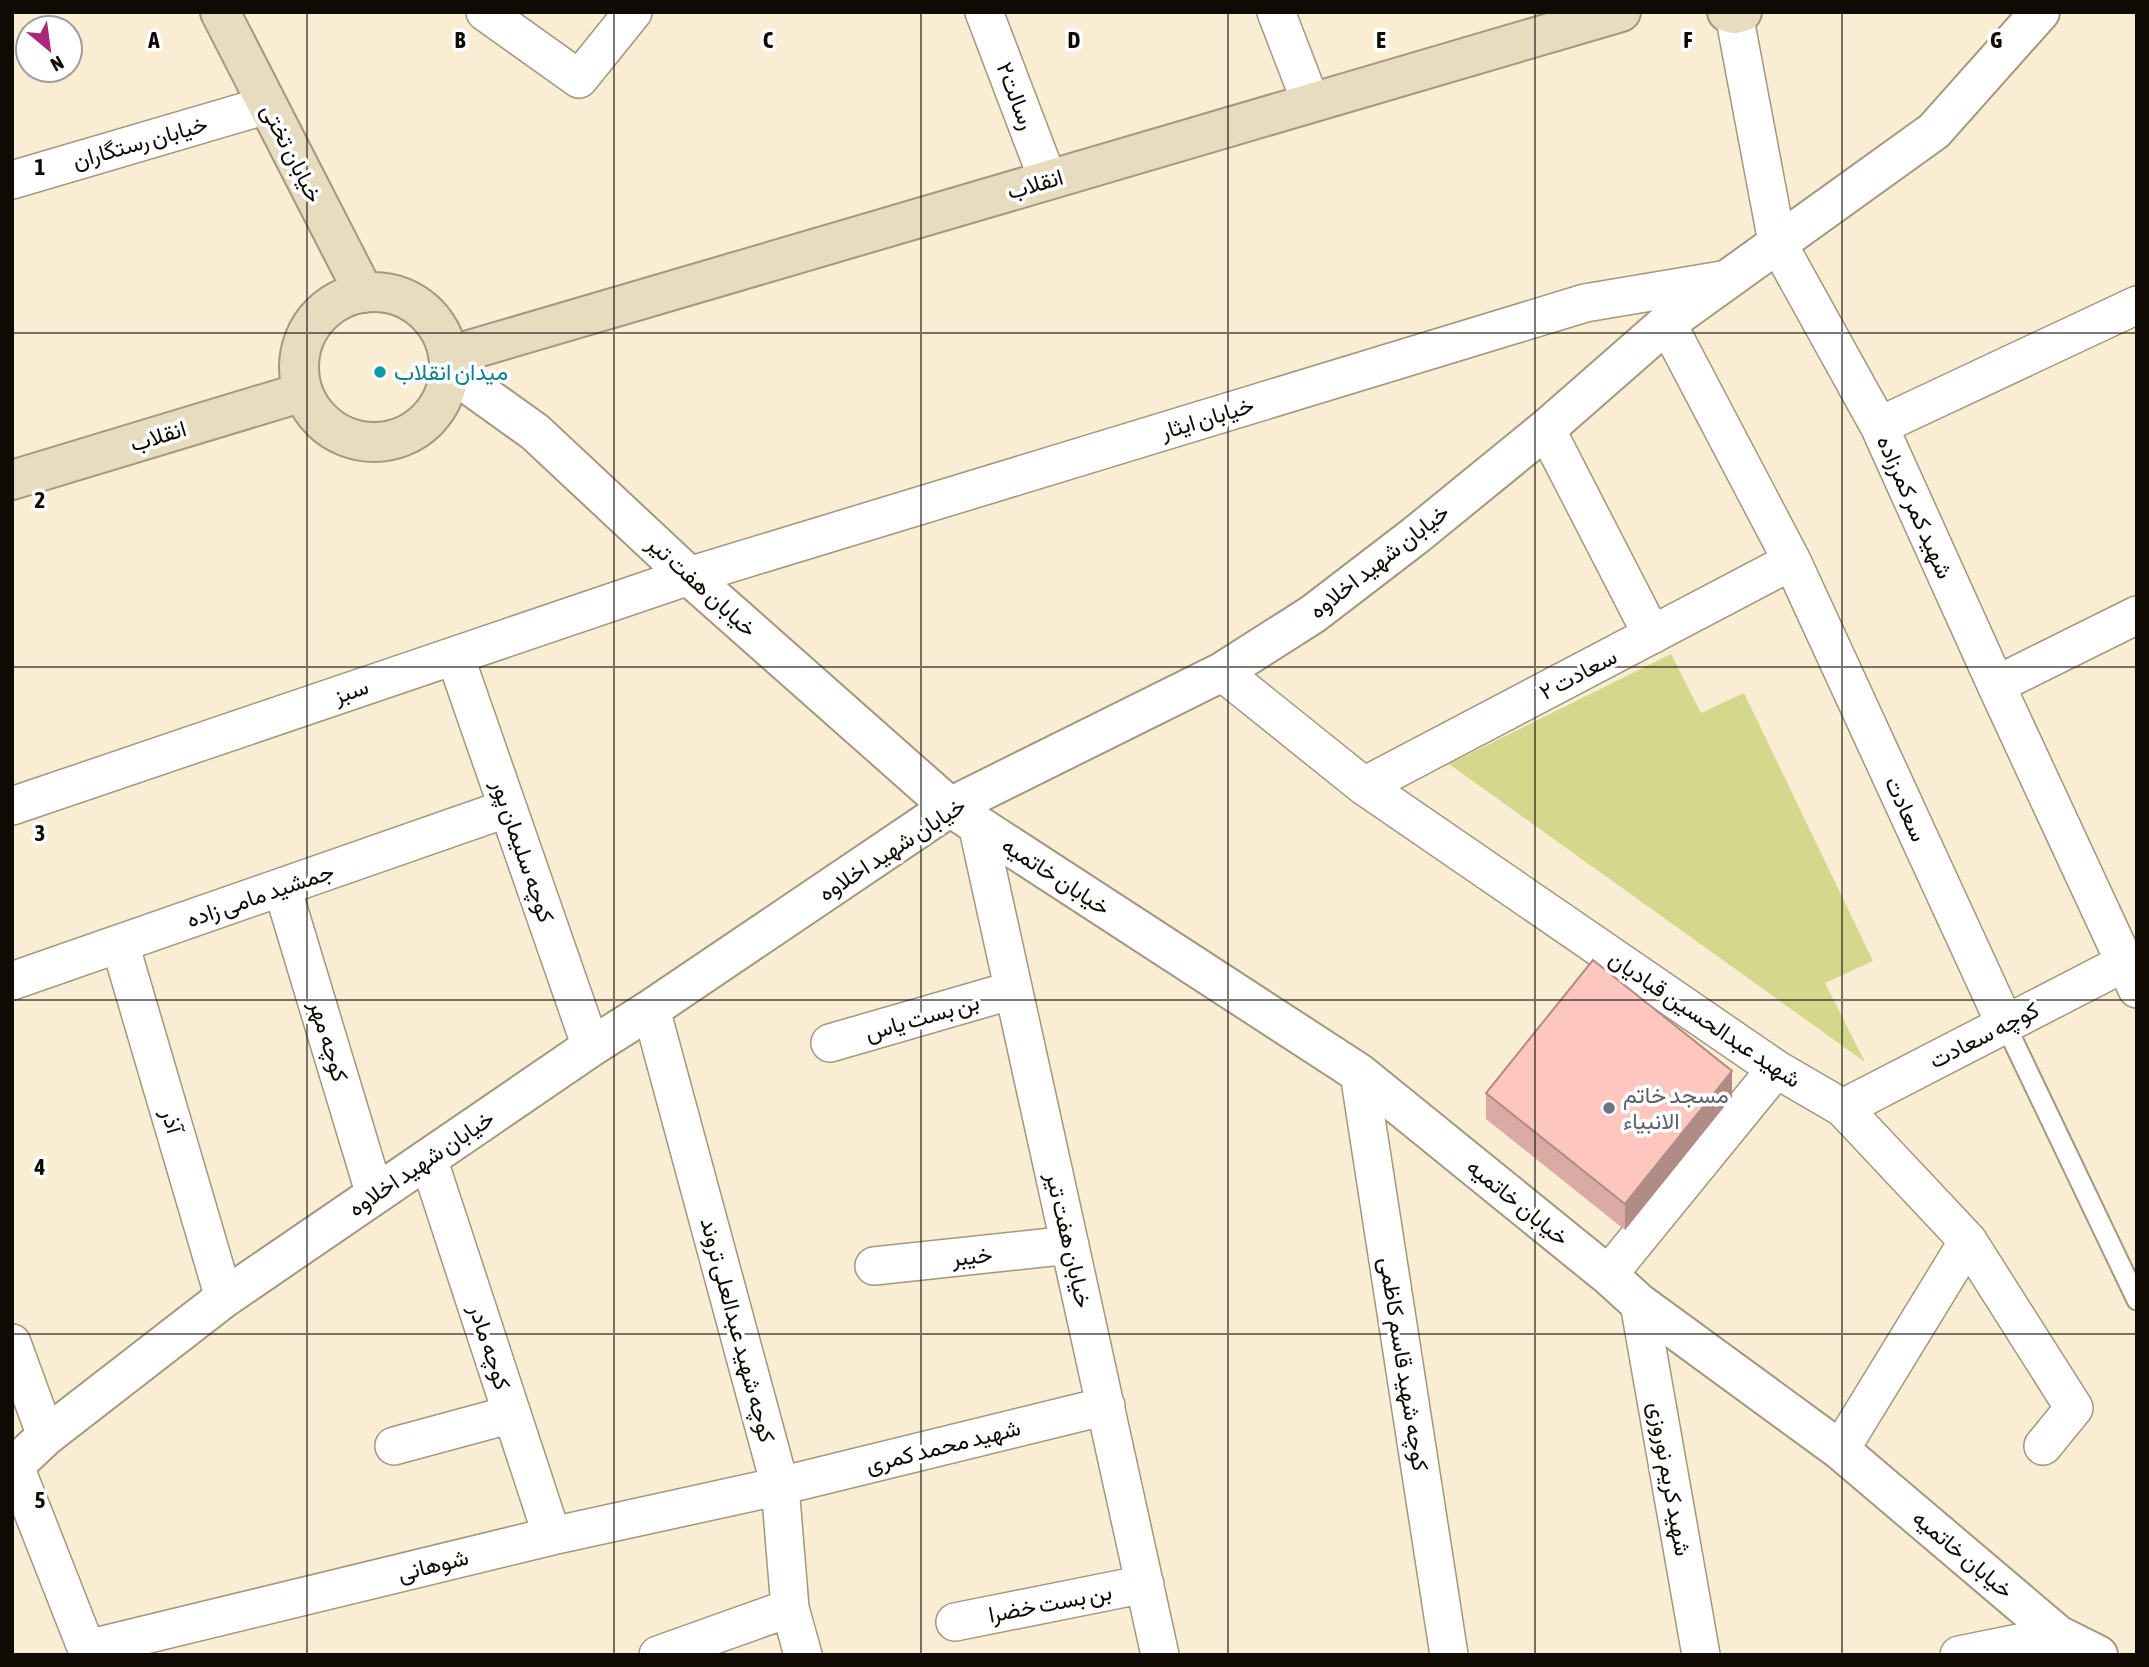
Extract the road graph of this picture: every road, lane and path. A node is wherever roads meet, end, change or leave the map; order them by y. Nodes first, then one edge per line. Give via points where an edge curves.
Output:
1 (220, 12) edge
2 (485, 12) edge
3 (634, 12) edge
4 (984, 12) edge
5 (1276, 12) edge
6 (1620, 12) edge
7 (2040, 12) edge
8 (1734, 13) edge
9 (1569, 19) edge
10 (1311, 103) junction
11 (267, 105) junction
12 (12, 180) edge
13 (1048, 180) junction
14 (1777, 242) junction
15 (1728, 279) junction
16 (364, 293) junction
17 (2137, 304) edge
18 (1667, 323) junction
19 (450, 364) junction
20 (303, 392) junction
21 (1879, 426) junction
22 (1546, 429) junction
23 (12, 480) edge
24 (1791, 561) junction
25 (689, 576) junction
26 (2137, 615) edge
27 (1652, 635) junction
28 (455, 656) junction
29 (1222, 672) junction
30 (1996, 685) junction
31 (1364, 786) junction
32 (12, 807) edge
33 (508, 808) junction
34 (964, 816) junction
35 (282, 887) junction
36 (120, 944) junction
37 (2127, 953) edge
38 (12, 981) edge
39 (1013, 990) junction
40 (651, 1009) junction
41 (2005, 1024) junction
42 (830, 1043) dead end
43 (591, 1047) junction
44 (1776, 1069) junction
45 (1359, 1073) junction
46 (1843, 1108) junction
47 (428, 1158) junction
48 (375, 1195) junction
49 (1968, 1241) junction
50 (1070, 1245) junction
51 (874, 1266) dead end
52 (1608, 1275) junction
53 (224, 1298) junction
54 (2137, 1300) edge
55 (1639, 1303) junction
56 (12, 1343) edge
57 (1106, 1406) junction
58 (512, 1414) junction
59 (46, 1437) junction
60 (394, 1446) dead end
61 (2043, 1446) dead end
62 (1840, 1450) junction
63 (13, 1465) edge
64 (780, 1486) junction
65 (552, 1536) junction
66 (1145, 1584) junction
67 (790, 1608) junction
68 (955, 1622) dead end
69 (2064, 1645) edge
70 (88, 1652) edge
71 (658, 1655) edge
72 (803, 1655) edge
73 (1160, 1655) edge
74 (1450, 1655) edge
75 (1701, 1655) edge
76 (1959, 1655) edge
77 (2098, 1655) edge

1 - 11 main road, خیابان تختی
2 - 3 street via 579,79
4 - 13 street, رسالت۲
5 - 10 street
6 - 9 main road, انقلاب
7 - 14 street, خیابان شهید اخلاوه via 1934,131
8 - 14 street, شهید کمر کمرزاده
9 - 10 main road, انقلاب
10 - 13 main road, انقلاب
11 - 12 street, خیابان رستگاران
11 - 16 main road, خیابان تختی
13 - 19 main road, انقلاب
14 - 15 street, خیابان شهید اخلاوه
14 - 21 street, شهید کمر کمرزاده
15 - 18 street, خیابان شهید اخلاوه
15 - 25 street, خیابان ایثار via 1585,303
16 - 19 main road via 378,291 416,303 443,335
16 - 20 main road via 331,304 314,321 299,368
17 - 21 street
18 - 22 street, خیابان شهید اخلاوه
18 - 24 street, سعادت
19 - 20 main road via 444,396 430,418 409,434 385,442 359,441 335,431 316,415
19 - 25 street, خیابان هفت تیر via 535,432
20 - 23 main road, انقلاب
21 - 30 street, شهید کمر کمرزاده
22 - 27 street
22 - 29 street, خیابان شهید اخلاوه via 1313,614
24 - 27 street, سعادت ۲
24 - 41 street, سعادت
25 - 28 street, سبز
25 - 34 street, خیابان هفت تیر
26 - 30 street
27 - 31 street, سعادت ۲
28 - 32 street, سبز
28 - 33 street, کوچه سلیمان پور
29 - 31 street, شهید عبدالحسین قبادیان
29 - 34 street, خیابان شهید اخلاوه
30 - 37 street, شهید کمر کمرزاده
31 - 44 street, شهید عبدالحسین قبادیان
33 - 35 street, جمشید مامی زاده
33 - 43 street, کوچه سلیمان پور
34 - 39 street, خیابان هفت تیر
34 - 40 street, خیابان شهید اخلاوه
34 - 45 street, خیابان خاتمیه
35 - 36 street, جمشید مامی زاده
35 - 48 street, کوچه مهر
36 - 38 street, جمشید مامی زاده
36 - 53 street, آذر
37 - 41 street, کوچه سعادت
39 - 42 street, بن بست یاس
39 - 50 street, خیابان هفت تیر
40 - 43 street, خیابان شهید اخلاوه
40 - 64 street, کوچه شهید عبدالعلی تروند
41 - 46 street, کوچه سعادت
41 - 54 lane, سعادت
43 - 47 street, خیابان شهید اخلاوه
44 - 46 street, شهید عبدالحسین قبادیان
44 - 52 street
45 - 52 street, خیابان خاتمیه
45 - 74 street, کوچه شهید قاسم کاظمی
46 - 49 street, شهید عبدالحسین قبادیان
47 - 48 street, خیابان شهید اخلاوه
47 - 58 street, کوچه مادر
48 - 53 street, خیابان شهید اخلاوه
49 - 61 street, شهید عبدالحسین قبادیان via 2074,1408
49 - 62 street
50 - 51 street, خیبر
50 - 57 street, خیابان هفت تیر
52 - 55 street, خیابان خاتمیه
53 - 59 street, خیابان شهید اخلاوه
55 - 62 street, خیابان خاتمیه
55 - 75 street, شهید کریم نوروزی
56 - 59 street
57 - 64 street, شهید محمد کمری
57 - 66 street, خیابان هفت تیر
58 - 60 street
58 - 65 street, کوچه مادر
59 - 63 street, خیابان شهید اخلاوه
62 - 69 street, خیابان خاتمیه
63 - 70 street
64 - 65 street, شوهانی
64 - 67 street, کوچه شهید عبدالعلی تروند
65 - 70 street, شوهانی
66 - 68 street, بن بست خضرا
66 - 73 street, خیابان هفت تیر
67 - 71 street
67 - 72 street, کوچه شهید عبدالعلی تروند
69 - 76 street
69 - 77 street, خیابان خاتمیه

